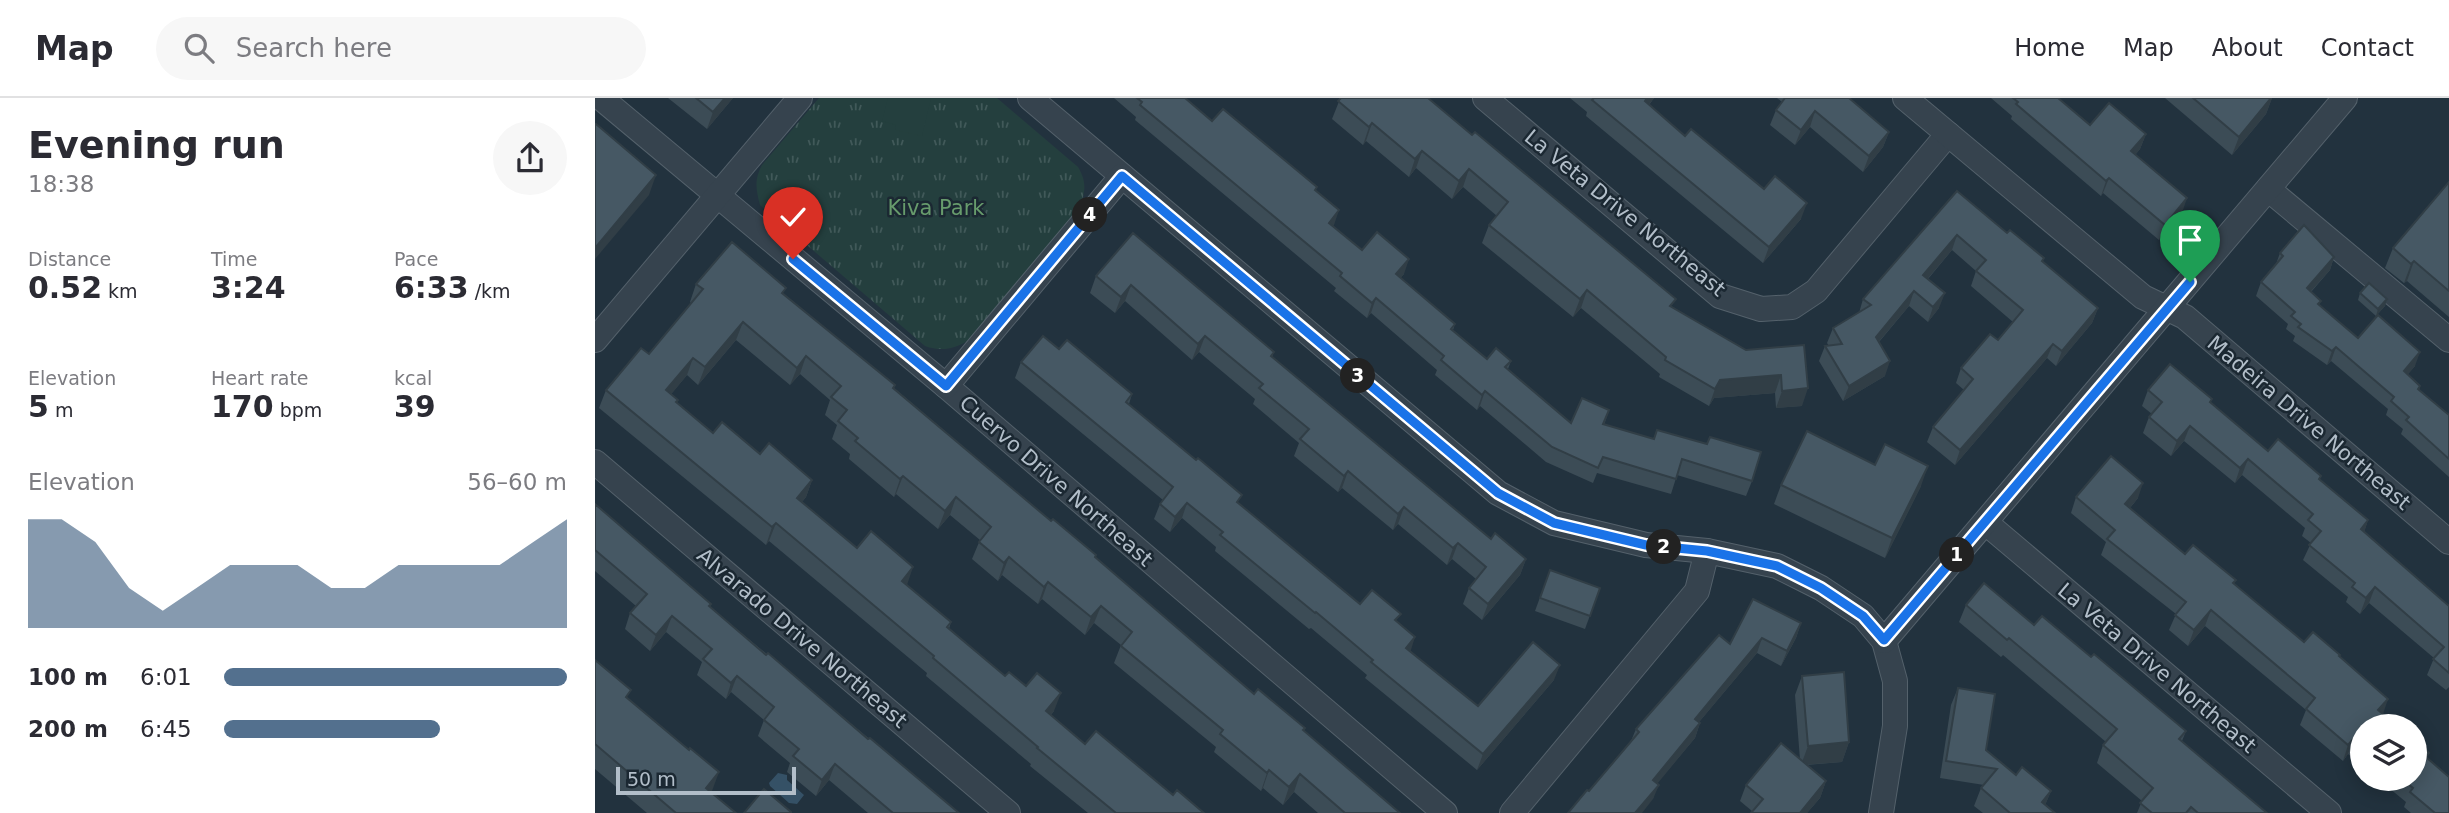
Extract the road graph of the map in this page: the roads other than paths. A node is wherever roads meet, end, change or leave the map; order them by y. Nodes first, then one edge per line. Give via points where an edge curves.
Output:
1 (601, 98) edge
2 (800, 98) edge
3 (1030, 98) edge
4 (1485, 98) edge
5 (1905, 98) edge
6 (2341, 99) edge
7 (1948, 134) junction
8 (1122, 176) junction
9 (2268, 189) junction
10 (717, 196) junction
11 (2167, 309) junction
12 (595, 340) edge
13 (2449, 340) edge
14 (946, 386) junction
15 (595, 462) edge
16 (1986, 523) junction
17 (2449, 542) edge
18 (1707, 551) junction
19 (1884, 640) junction
20 (1882, 812) edge
21 (1009, 813) edge
22 (1445, 813) edge
23 (1512, 813) edge
24 (2329, 813) edge

1 - 10 street, Cuervo Drive Northeast
2 - 10 street
3 - 8 street
4 - 7 street, La Veta Drive Northeast via 1720,296 1761,309 1792,307 1816,291
5 - 7 street, Madeira Drive Northeast
6 - 9 street
7 - 11 street, Madeira Drive Northeast via 2143,297
8 - 14 street
8 - 18 street via 1498,493 1554,523 1646,545
9 - 11 street
9 - 13 street via 2328,230
10 - 12 street
10 - 14 street, Cuervo Drive Northeast
11 - 16 street
11 - 17 street, Madeira Drive Northeast via 2185,317
14 - 22 street, Cuervo Drive Northeast
15 - 21 street, Alvarado Drive Northeast
16 - 19 street
16 - 24 street, La Veta Drive Northeast
18 - 19 street via 1777,566 1821,588 1863,616
18 - 23 street via 1697,591
19 - 20 street via 1895,681 1895,726

